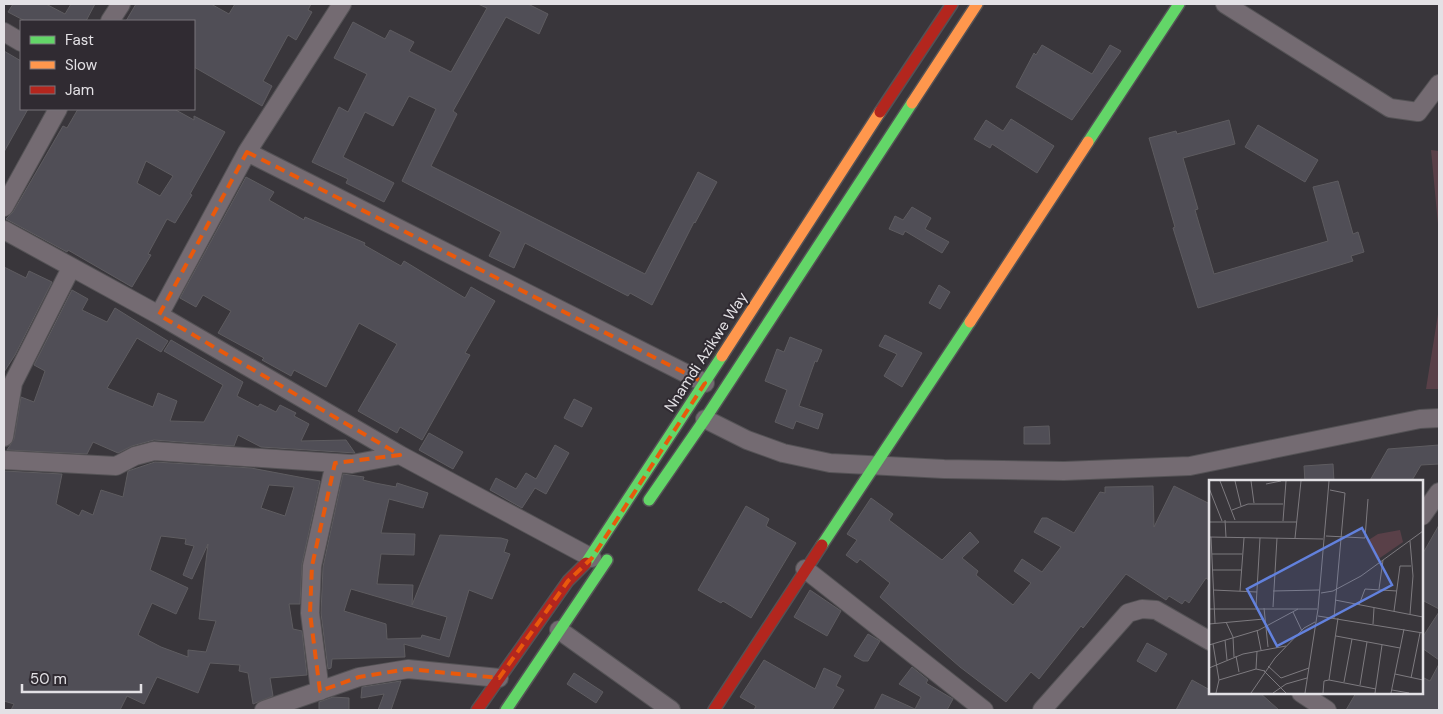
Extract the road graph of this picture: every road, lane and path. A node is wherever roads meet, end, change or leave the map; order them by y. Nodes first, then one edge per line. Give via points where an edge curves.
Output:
1 (121, 4) edge
2 (342, 4) edge
3 (952, 4) edge
4 (977, 4) edge
5 (1179, 4) edge
6 (1225, 4) edge
7 (111, 20) edge
8 (4, 32) edge
9 (20, 41) edge
10 (1439, 84) edge
11 (57, 110) edge
12 (248, 152) junction
13 (4, 207) edge
14 (4, 230) edge
15 (71, 268) junction
16 (159, 314) junction
17 (8, 382) edge
18 (705, 383) junction
19 (1439, 418) edge
20 (705, 419) junction
21 (4, 437) edge
22 (400, 455) junction
23 (4, 460) edge
24 (335, 463) junction
25 (876, 466) junction
26 (1439, 492) edge
27 (640, 512) dead end
28 (1423, 515) edge
29 (613, 552) dead end
30 (592, 558) junction
31 (806, 568) junction
32 (560, 630) junction
33 (1209, 640) edge
34 (499, 678) junction
35 (320, 691) junction
36 (1302, 694) edge
37 (264, 710) edge
38 (477, 710) edge
39 (506, 710) edge
40 (671, 710) edge
41 (714, 710) edge
42 (984, 710) edge
43 (1042, 710) edge
44 (1326, 710) edge

1 - 7 street
2 - 12 street
3 - 18 main road, Nnamdi Azikwe Way
4 - 20 main road
5 - 25 main road
6 - 10 street via 1390,108 1418,112
8 - 9 street
11 - 13 street
12 - 16 street
12 - 18 street
14 - 15 street
15 - 16 street
15 - 17 street
16 - 22 street
17 - 21 street
18 - 30 main road, Nnamdi Azikwe Way
19 - 25 street via 1420,419 1190,466 1064,471
20 - 25 street via 783,453 830,463
20 - 27 main road
22 - 24 street via 352,464
22 - 30 street
23 - 24 street via 116,466 154,451
24 - 35 street via 312,566 310,613
25 - 31 main road
26 - 28 street
29 - 32 main road
30 - 34 main road, Nnamdi Azikwe Way via 568,581
31 - 41 main road
31 - 42 street
32 - 39 main road
32 - 40 street
33 - 43 street via 1156,610 1128,613
34 - 35 street via 408,669 359,677
34 - 38 main road, Nnamdi Azikwe Way
35 - 37 street
36 - 44 street

